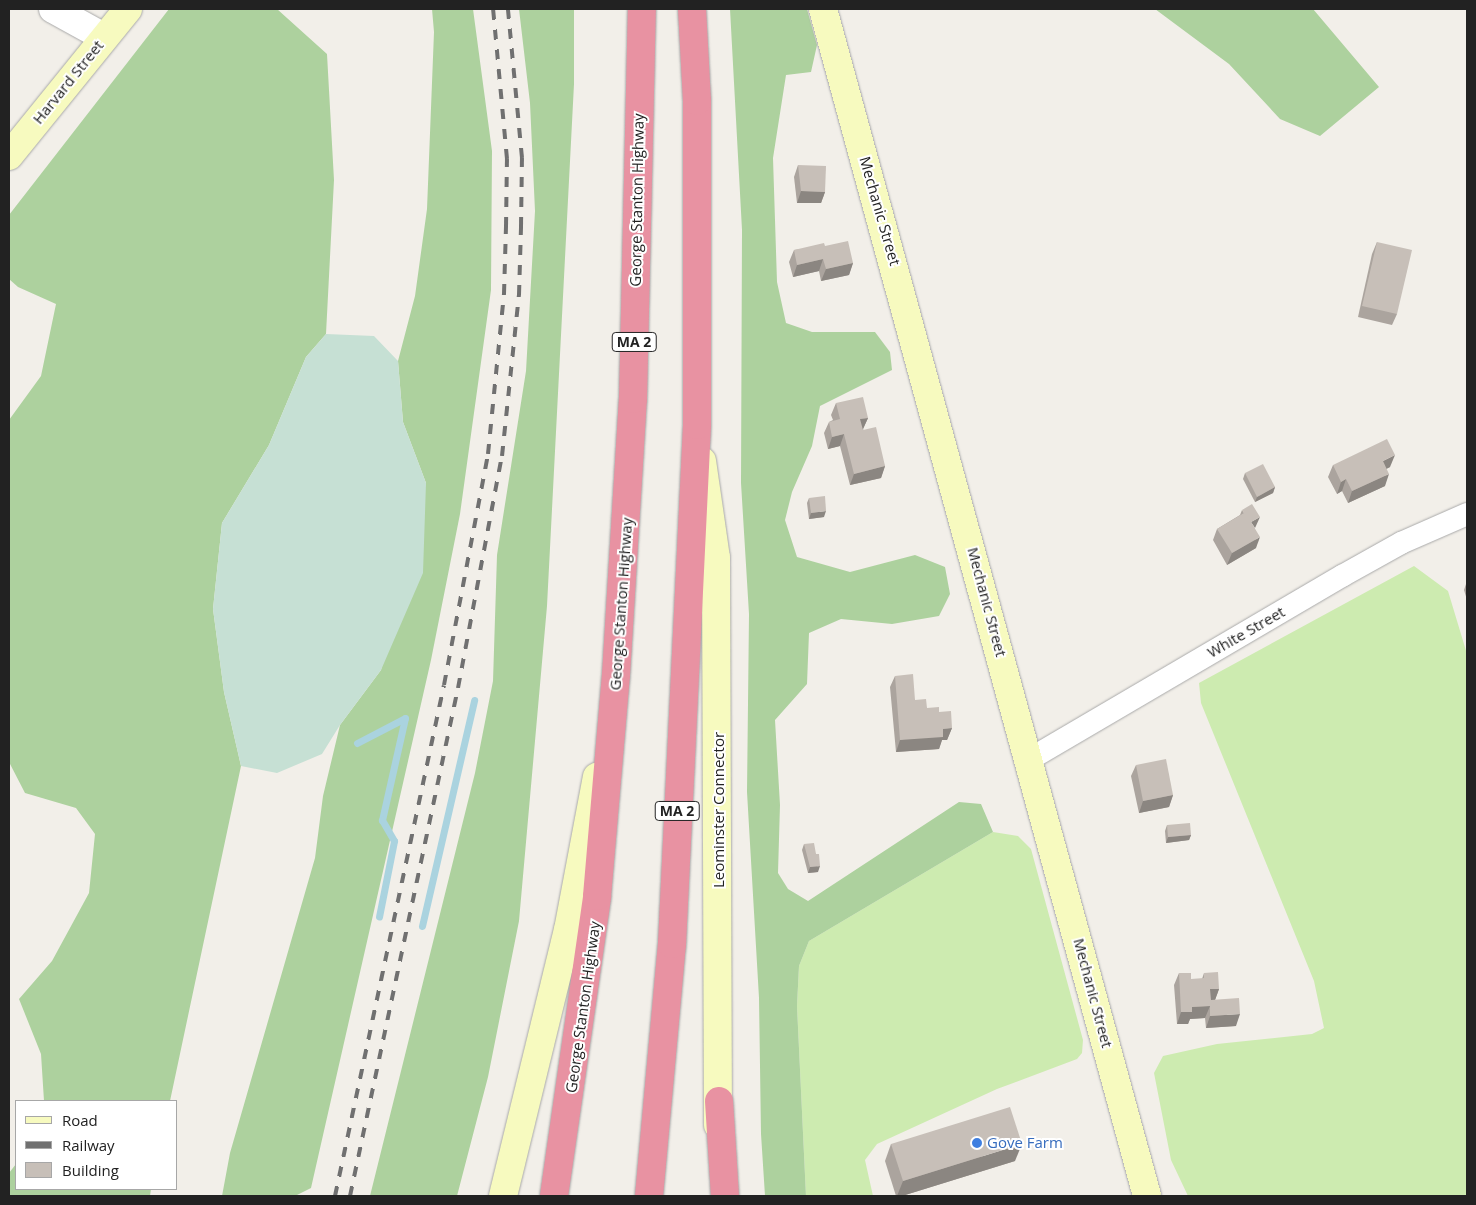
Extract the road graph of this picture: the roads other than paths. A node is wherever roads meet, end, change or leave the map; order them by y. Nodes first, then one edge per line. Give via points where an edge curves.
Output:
1 (53, 9) edge
2 (86, 9) edge
3 (128, 9) edge
4 (642, 9) edge
5 (692, 9) edge
6 (824, 9) edge
7 (104, 37) junction
8 (9, 156) edge
9 (697, 425) junction
10 (1467, 514) edge
11 (616, 675) junction
12 (1030, 759) junction
13 (719, 1101) junction
14 (503, 1196) edge
15 (554, 1196) edge
16 (649, 1196) edge
17 (714, 1196) edge
18 (725, 1196) edge
19 (1147, 1196) edge

1 - 7 street
2 - 7 street
3 - 7 main road, Harvard Street
4 - 11 highway, George Stanton Highway / MA 2 via 633,398
5 - 9 highway, MA 2 via 697,101
6 - 12 main road, Mechanic Street
7 - 8 main road, Harvard Street
9 - 13 main road, Leominster Connector via 716,558
9 - 16 highway, MA 2 via 672,944
10 - 12 street, White Street via 1342,576
11 - 14 main road via 568,930
11 - 15 highway, George Stanton Highway / MA 2 via 597,896
12 - 19 main road, Mechanic Street
13 - 17 main road, Leominster Connector
13 - 18 highway

